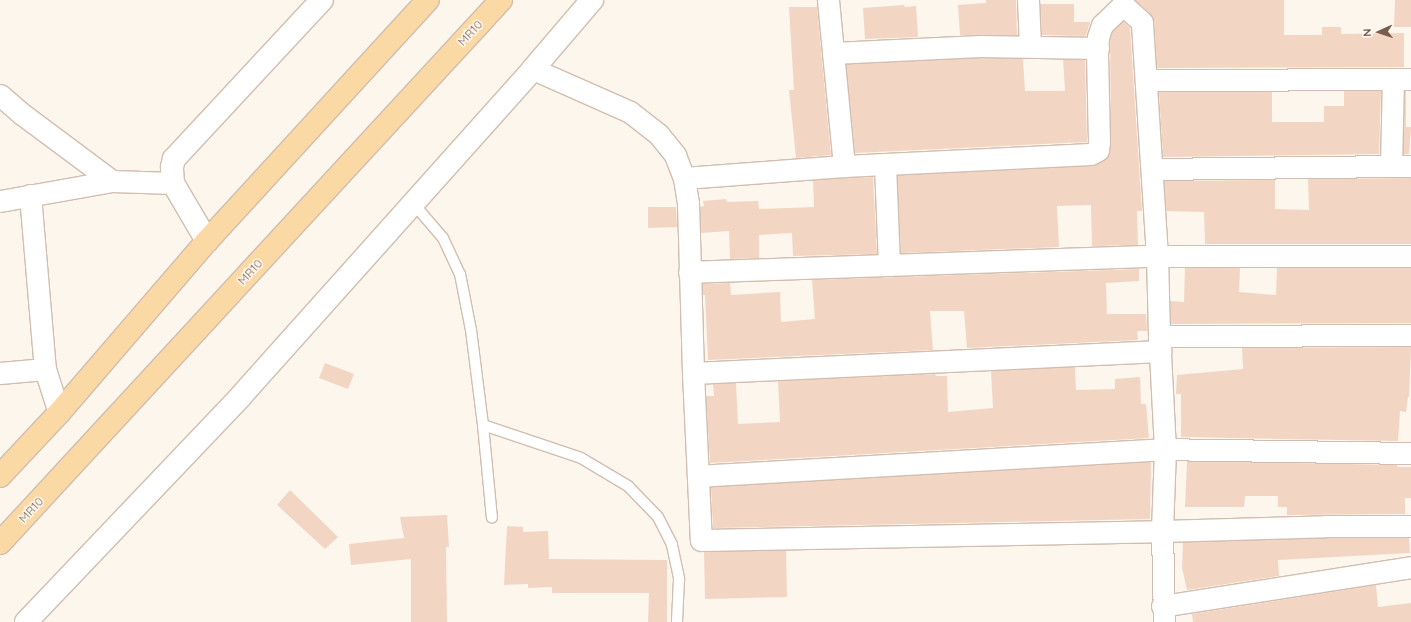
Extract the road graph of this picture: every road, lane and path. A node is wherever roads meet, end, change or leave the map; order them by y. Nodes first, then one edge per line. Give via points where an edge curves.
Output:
1 (322, 0) edge
2 (428, 0) edge
3 (501, 0) edge
4 (592, 0) edge
5 (828, 0) edge
6 (1028, 0) edge
7 (1123, 2) edge
8 (1030, 46) junction
9 (1098, 48) junction
10 (833, 53) junction
11 (533, 69) junction
12 (1402, 79) edge
13 (1146, 80) junction
14 (0, 95) edge
15 (885, 165) junction
16 (844, 166) junction
17 (1401, 166) edge
18 (1152, 169) junction
19 (684, 178) junction
20 (112, 181) junction
21 (173, 184) junction
22 (30, 196) junction
23 (0, 201) edge
24 (413, 203) junction
25 (207, 241) junction
26 (1157, 256) junction
27 (1411, 256) edge
28 (889, 265) junction
29 (689, 272) junction
30 (1411, 335) edge
31 (1160, 344) junction
32 (46, 370) junction
33 (0, 373) edge
34 (693, 373) junction
35 (59, 413) junction
36 (483, 426) junction
37 (1165, 449) junction
38 (1411, 453) edge
39 (0, 476) edge
40 (698, 476) junction
41 (492, 518) dead end
42 (1411, 526) edge
43 (1162, 531) junction
44 (0, 543) edge
45 (1411, 567) edge
46 (1163, 614) edge
47 (26, 622) edge
48 (677, 622) edge

1 - 21 street via 174,160
2 - 25 main road
3 - 44 main road, MR10
4 - 11 street
5 - 10 street
6 - 8 street
7 - 9 street via 1102,25
7 - 13 street via 1142,22
8 - 9 street
8 - 10 street
9 - 15 street via 1099,142 1098,150 1091,154
10 - 16 street
11 - 19 street via 630,112 659,135 675,155
11 - 24 street
12 - 13 street
12 - 17 street
13 - 18 street
14 - 20 street
15 - 16 street
15 - 28 street
16 - 19 street
17 - 18 street
18 - 26 street
19 - 29 street via 688,203
20 - 21 street
20 - 22 street
21 - 25 street
22 - 23 street
22 - 32 street
24 - 36 lane via 443,238 460,274 471,330
24 - 47 street via 241,396
25 - 35 main road
26 - 27 street
26 - 28 street
26 - 31 street
28 - 29 street
29 - 34 street
30 - 31 street
31 - 34 street
31 - 37 street
32 - 33 street
32 - 35 street
34 - 40 street
35 - 39 main road
36 - 41 lane
36 - 48 lane via 581,458 628,486 658,517 672,545 679,579
37 - 38 street
37 - 40 street
37 - 43 street
40 - 43 street via 701,540
42 - 43 street
43 - 46 street
45 - 46 street

